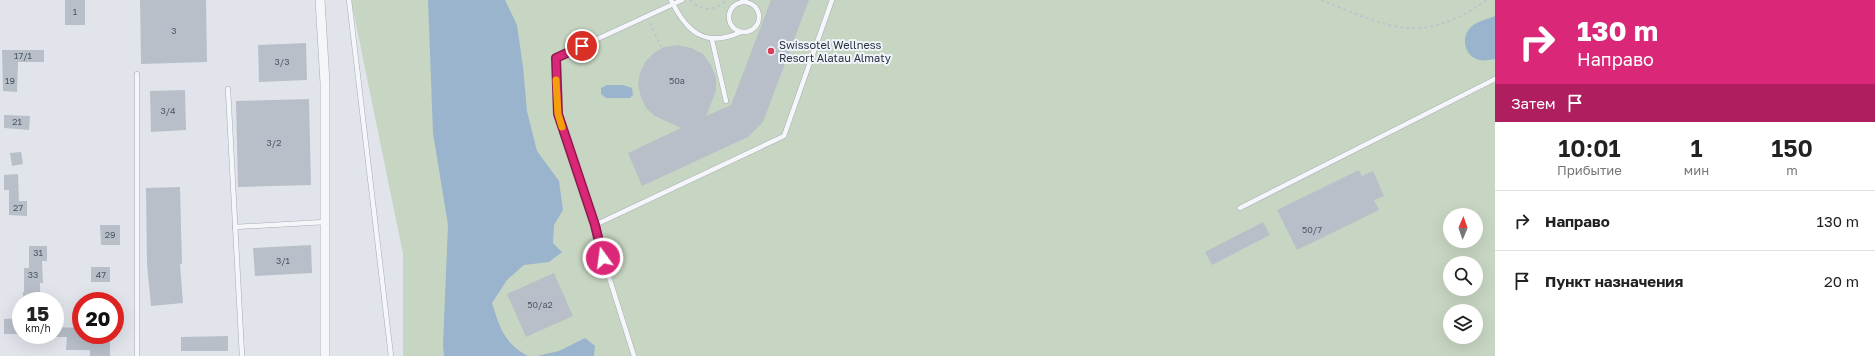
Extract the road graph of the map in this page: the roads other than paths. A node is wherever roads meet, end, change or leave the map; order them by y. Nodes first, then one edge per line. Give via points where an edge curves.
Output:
1 (320, 0) edge
2 (349, 0) edge
3 (682, 0) edge
4 (832, 0) edge
5 (672, 2) edge
6 (752, 2) edge
7 (741, 32) junction
8 (712, 40) junction
9 (137, 74) dead end
10 (1495, 79) edge
11 (228, 89) dead end
12 (726, 101) dead end
13 (1240, 208) dead end
14 (325, 222) junction
15 (595, 225) junction
16 (235, 227) junction
17 (137, 356) edge
18 (242, 356) edge
19 (324, 356) edge
20 (391, 356) edge
21 (634, 356) edge

1 - 14 street via 325,83
2 - 20 lane
3 - 5 lane
4 - 15 lane via 784,136
5 - 8 lane via 690,29
5 - 15 lane via 556,58 558,114
6 - 7 lane via 757,11 757,24 750,31
6 - 7 lane via 734,6 729,14 730,24
7 - 8 lane via 727,38
8 - 12 lane
9 - 17 lane
10 - 13 lane
11 - 16 lane
14 - 16 lane
14 - 19 street
15 - 21 lane
16 - 18 lane

